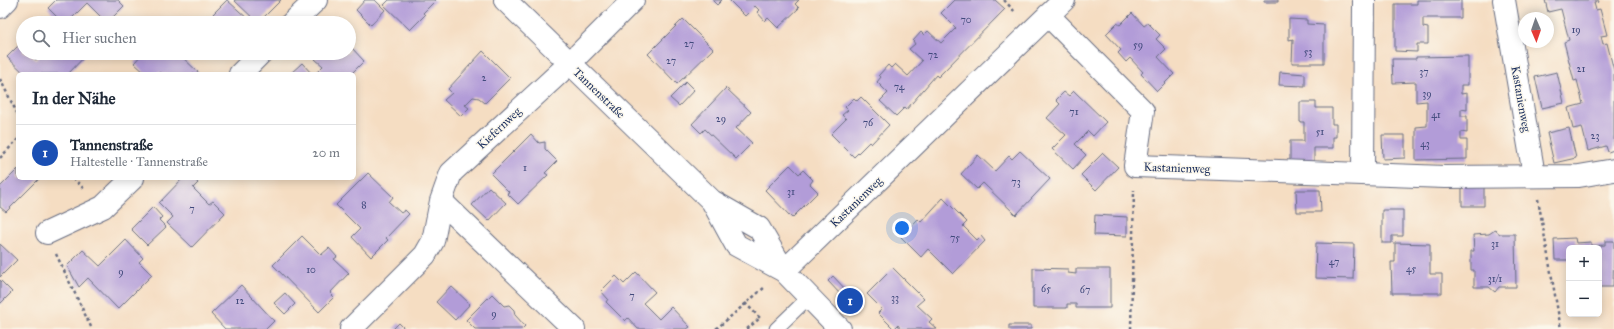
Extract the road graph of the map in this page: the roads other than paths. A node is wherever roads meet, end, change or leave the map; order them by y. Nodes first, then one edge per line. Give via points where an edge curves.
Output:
1 (7, 0) edge
2 (316, 0) edge
3 (505, 0) edge
4 (633, 0) edge
5 (1064, 0) edge
6 (1364, 0) edge
7 (1504, 0) edge
8 (0, 7) edge
9 (1048, 15) junction
10 (299, 16) edge
11 (254, 60) edge
12 (569, 64) junction
13 (242, 72) edge
14 (1614, 170) edge
15 (1363, 174) junction
16 (1534, 175) junction
17 (131, 180) edge
18 (441, 201) junction
19 (47, 233) road end
20 (784, 271) junction
21 (809, 296) junction
22 (351, 329) edge
23 (574, 329) edge
24 (776, 329) edge
25 (840, 329) edge

1 - 8 street
2 - 10 street
3 - 12 street, Tannenstraße
4 - 12 street, Kiefernweg
5 - 9 street, Kastanienweg
6 - 15 street
7 - 16 street, Kastanienweg
9 - 15 street, Kastanienweg via 1143,110 1135,166
9 - 20 street, Kastanienweg
11 - 13 street
12 - 18 street, Kiefernweg via 451,173
12 - 20 street, Tannenstraße via 712,201 759,228
14 - 16 street, Kastanienweg via 1579,176
15 - 16 street, Kastanienweg via 1446,177
17 - 19 street via 103,207
18 - 22 street, Kiefernweg via 433,241 425,255
18 - 23 street
20 - 21 street, Tannenstraße
21 - 24 lane
21 - 25 street, Tannenstraße

